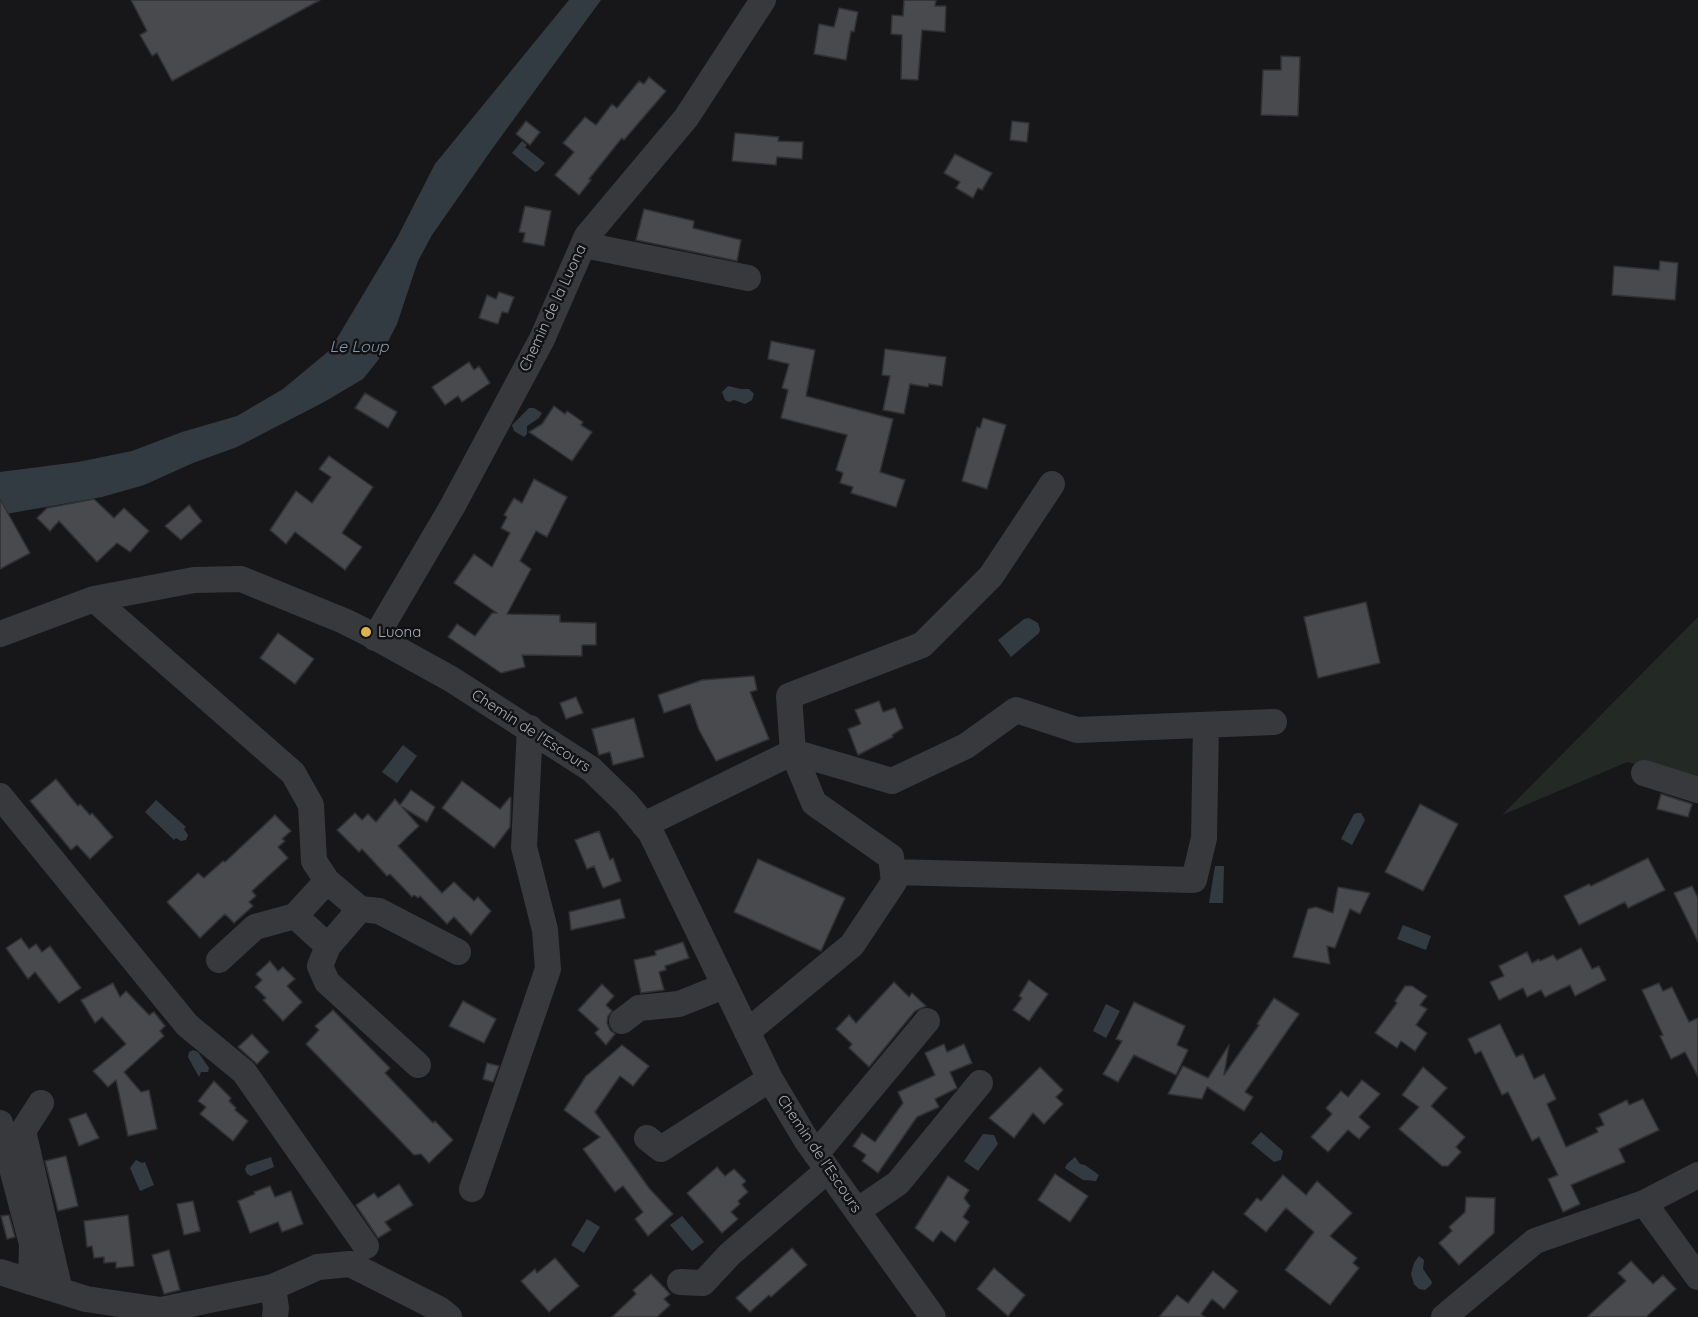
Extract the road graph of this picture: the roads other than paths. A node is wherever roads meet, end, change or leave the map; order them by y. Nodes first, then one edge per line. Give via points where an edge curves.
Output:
1 (763, 0) edge
2 (584, 244) junction
3 (748, 278) dead end
4 (1052, 484) dead end
5 (94, 599) junction
6 (0, 634) edge
7 (375, 638) junction
8 (1274, 722) dead end
9 (1206, 725) junction
10 (530, 728) junction
11 (793, 752) junction
12 (1644, 773) dead end
13 (1698, 790) edge
14 (0, 796) edge
15 (644, 825) junction
16 (893, 872) junction
17 (327, 882) junction
18 (360, 909) junction
19 (295, 916) junction
20 (328, 946) junction
21 (458, 952) dead end
22 (219, 960) dead end
23 (724, 986) junction
24 (622, 1021) dead end
25 (927, 1021) dead end
26 (747, 1032) junction
27 (418, 1065) dead end
28 (770, 1079) junction
29 (980, 1083) dead end
30 (41, 1103) dead end
31 (0, 1122) edge
32 (647, 1138) dead end
33 (822, 1162) junction
34 (1698, 1175) edge
35 (472, 1189) dead end
36 (1644, 1203) junction
37 (857, 1210) junction
38 (366, 1246) dead end
39 (0, 1272) edge
40 (1698, 1277) edge
41 (31, 1282) junction
42 (680, 1282) dead end
43 (273, 1287) junction
44 (60, 1291) junction
45 (274, 1317) edge
46 (449, 1317) edge
47 (933, 1317) edge
48 (1444, 1317) edge

1 - 2 street, Chemin de la Luona via 686,118
2 - 3 street
2 - 7 street, Chemin de la Luona via 530,360 452,507
4 - 11 street via 992,576 922,645 789,696
5 - 6 street, Chemin de l'Escours
5 - 7 street, Chemin de l'Escours via 194,580 241,579 344,621
5 - 17 street via 293,773 311,805 314,861
7 - 10 street, Chemin de l'Escours
8 - 9 street
9 - 11 street via 1077,730 1016,710 966,746 892,781
9 - 16 street via 1204,838 1194,880
10 - 15 street, Chemin de l'Escours via 591,769
10 - 35 street via 524,847 545,930 548,969
11 - 15 street
11 - 16 street via 814,803 891,856
12 - 13 street
14 - 38 street via 187,1025 244,1072
15 - 23 street, Chemin de l'Escours
16 - 26 street via 894,882 852,945
17 - 18 street
17 - 19 street
18 - 20 street
18 - 21 street via 379,911
19 - 20 street
19 - 22 street via 255,927
20 - 27 street via 320,966 327,982
23 - 24 street via 679,1004 639,1008
23 - 26 street, Chemin de l'Escours
25 - 33 street
26 - 28 street, Chemin de l'Escours
28 - 32 street via 661,1149
28 - 33 street, Chemin de l'Escours
29 - 37 street via 898,1183
30 - 44 street via 23,1131
31 - 41 street via 32,1244
33 - 37 street, Chemin de l'Escours
33 - 42 street via 704,1283
34 - 36 street
36 - 40 street
36 - 48 street via 1535,1241
37 - 47 street, Chemin de l'Escours
39 - 41 street
41 - 44 street
43 - 44 street via 161,1310 86,1299
43 - 45 street
43 - 46 street via 318,1267 350,1264

